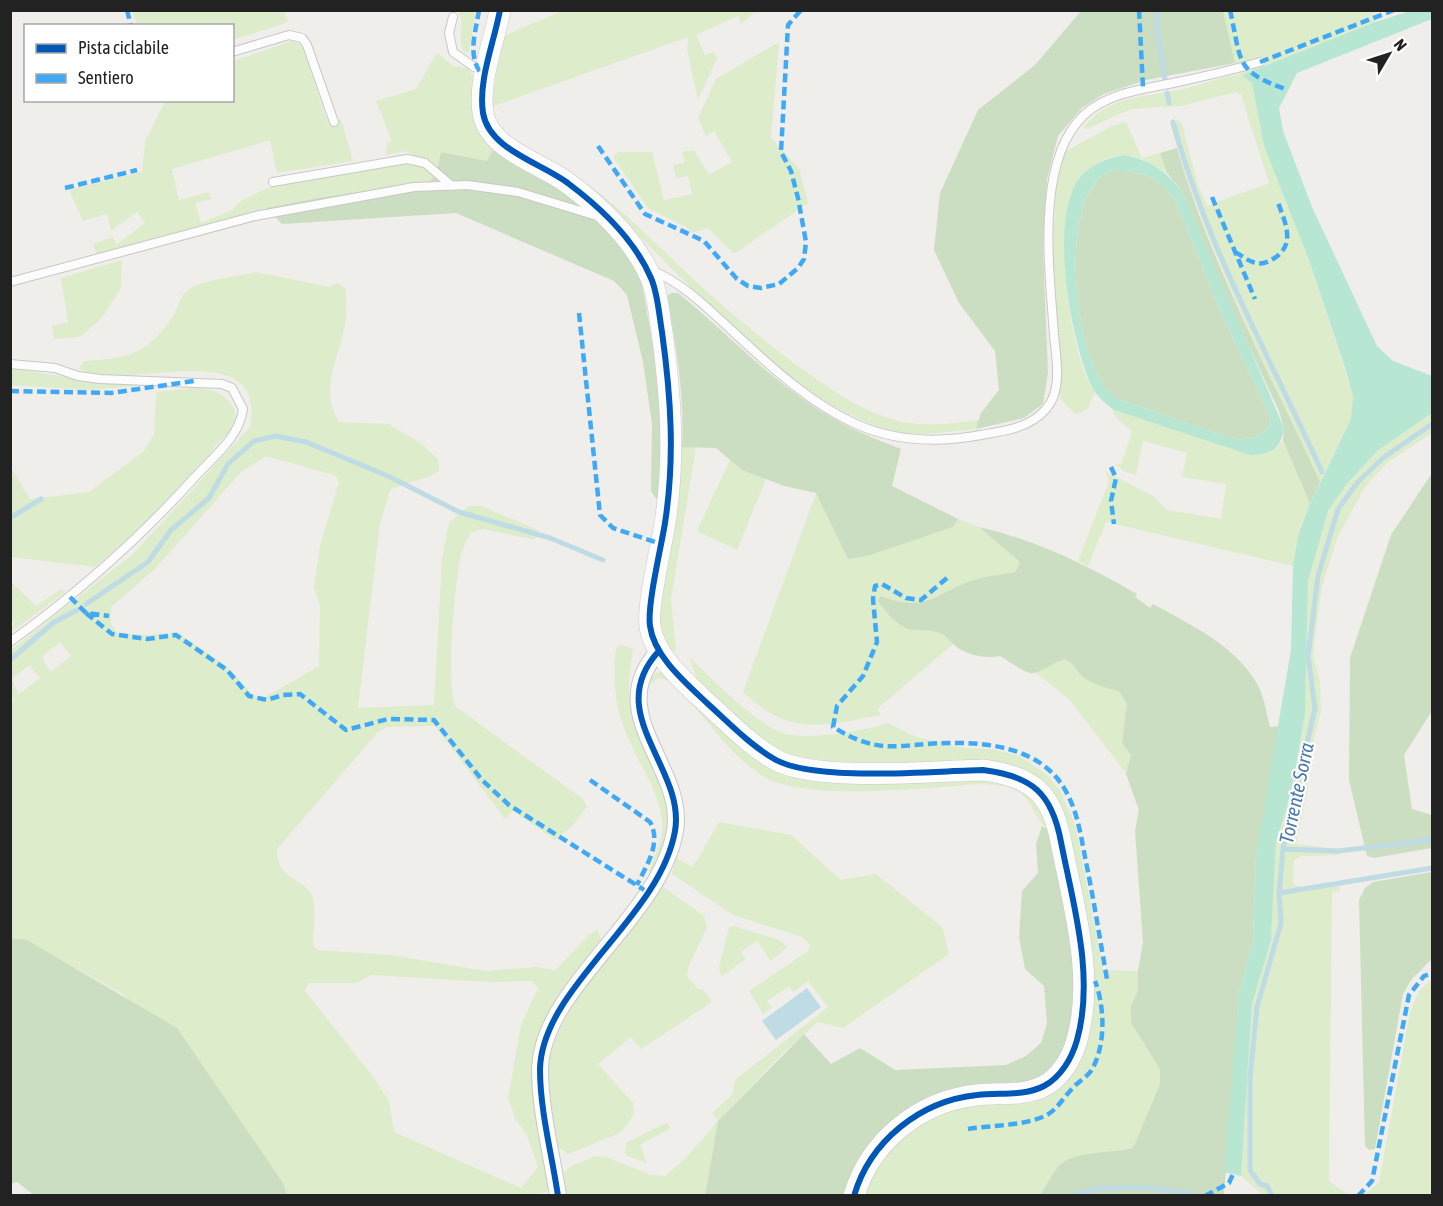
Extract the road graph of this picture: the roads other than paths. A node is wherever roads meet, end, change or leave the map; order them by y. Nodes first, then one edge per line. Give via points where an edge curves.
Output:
1 (500, 10) edge
2 (453, 17) dead end
3 (234, 51) edge
4 (1260, 62) dead end
5 (474, 67) dead end
6 (334, 122) dead end
7 (273, 182) dead end
8 (452, 186) junction
9 (611, 222) junction
10 (645, 267) junction
11 (10, 282) edge
12 (10, 364) edge
13 (10, 642) edge
14 (658, 652) junction
15 (558, 1196) edge
16 (854, 1196) edge

1 - 9 street via 485,79 486,127 501,143 569,183
2 - 5 lane via 449,33 453,52
3 - 6 lane via 289,35 302,38
4 - 10 lane via 1143,87 1108,100 1085,115 1064,142 1053,184 1049,251 1057,373 1054,395 1046,409 1028,424 942,440 900,439 855,424 817,402 764,360 685,288
7 - 8 lane via 349,164 408,159 425,163
8 - 9 lane via 518,192
8 - 11 lane via 414,187 255,216
9 - 10 street via 636,250
10 - 14 street via 659,312 672,430 671,482 650,626
12 - 13 lane via 55,368 100,379 222,384 232,388 243,409 237,432 153,524 65,602
14 - 15 street via 639,681 638,698 641,717 673,802 676,829 661,875 567,1001 544,1047 540,1068
14 - 16 street via 703,699 776,760 800,769 829,773 1005,773 1039,790 1053,812 1082,957 1082,1012 1070,1059 1044,1086 1026,1092 957,1098 912,1118 877,1149

